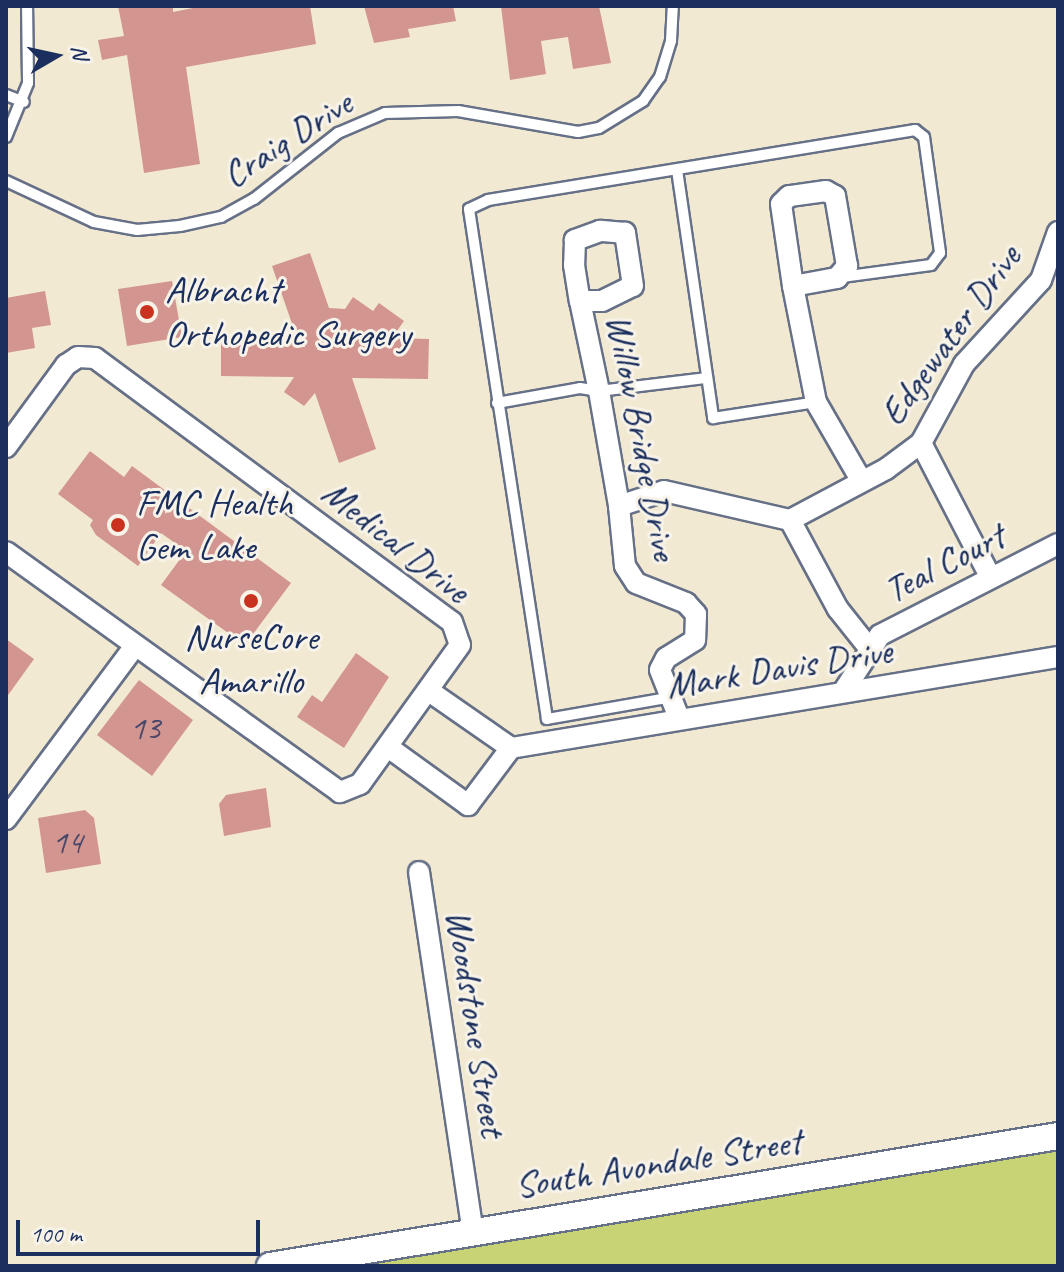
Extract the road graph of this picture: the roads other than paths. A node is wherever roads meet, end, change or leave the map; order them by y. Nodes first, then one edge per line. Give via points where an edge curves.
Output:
1 (27, 6) edge
2 (673, 6) edge
3 (6, 95) edge
4 (24, 102) junction
5 (6, 137) edge
6 (677, 170) junction
7 (6, 181) edge
8 (1058, 232) edge
9 (837, 278) junction
10 (793, 286) junction
11 (580, 301) dead end
12 (707, 378) junction
13 (599, 391) junction
14 (816, 402) junction
15 (497, 403) junction
16 (921, 443) junction
17 (6, 447) edge
18 (861, 480) junction
19 (619, 506) junction
20 (790, 520) junction
21 (1058, 544) edge
22 (6, 552) edge
23 (990, 576) junction
24 (135, 646) junction
25 (869, 648) junction
26 (1058, 657) edge
27 (429, 691) junction
28 (843, 692) junction
29 (667, 698) junction
30 (679, 718) junction
31 (388, 747) junction
32 (511, 748) junction
33 (6, 819) edge
34 (419, 872) dead end
35 (1058, 1136) edge
36 (473, 1232) junction
37 (270, 1266) edge

1 - 4 lane
2 - 7 lane, Craig Drive via 671,41 660,77 643,101 599,128 578,132 458,111 385,113 338,133 232,211 180,226 137,230 94,222
3 - 4 lane
4 - 5 lane
6 - 9 lane via 915,130 924,137 940,253 931,265
6 - 12 lane
6 - 15 lane via 488,200 469,209
8 - 16 street, Edgewater Drive via 1041,280 964,364
9 - 10 street
9 - 10 street via 847,266 835,196 826,191 789,196 781,204
10 - 14 street
11 - 13 street, Willow Bridge Drive
12 - 13 lane
12 - 14 lane via 713,418
13 - 15 lane via 580,388
13 - 19 street, Willow Bridge Drive
14 - 18 street
15 - 29 lane via 547,719
16 - 18 street, Edgewater Drive
16 - 23 street
17 - 27 street, Medical Drive via 66,365 78,357 95,358 452,622 460,645
18 - 20 street, Edgewater Drive
19 - 20 street via 640,496 674,491
19 - 29 street, Willow Bridge Drive via 625,566 636,583 686,603 696,614 695,640 666,658 660,670
20 - 25 street via 838,609
21 - 23 street, Teal Court
22 - 24 street, Medical Drive
23 - 25 street, Teal Court via 880,635
24 - 31 street, Medical Drive via 331,789 354,789
24 - 33 street
25 - 28 street, Teal Court
26 - 28 street, Mark Davis Drive
27 - 31 street, Medical Drive
27 - 32 street
28 - 30 street, Mark Davis Drive
29 - 30 street, Willow Bridge Drive
30 - 32 street, Mark Davis Drive
31 - 32 street via 468,805
34 - 36 street, Woodstone Street
35 - 36 street, South Avondale Street
36 - 37 street, South Avondale Street

